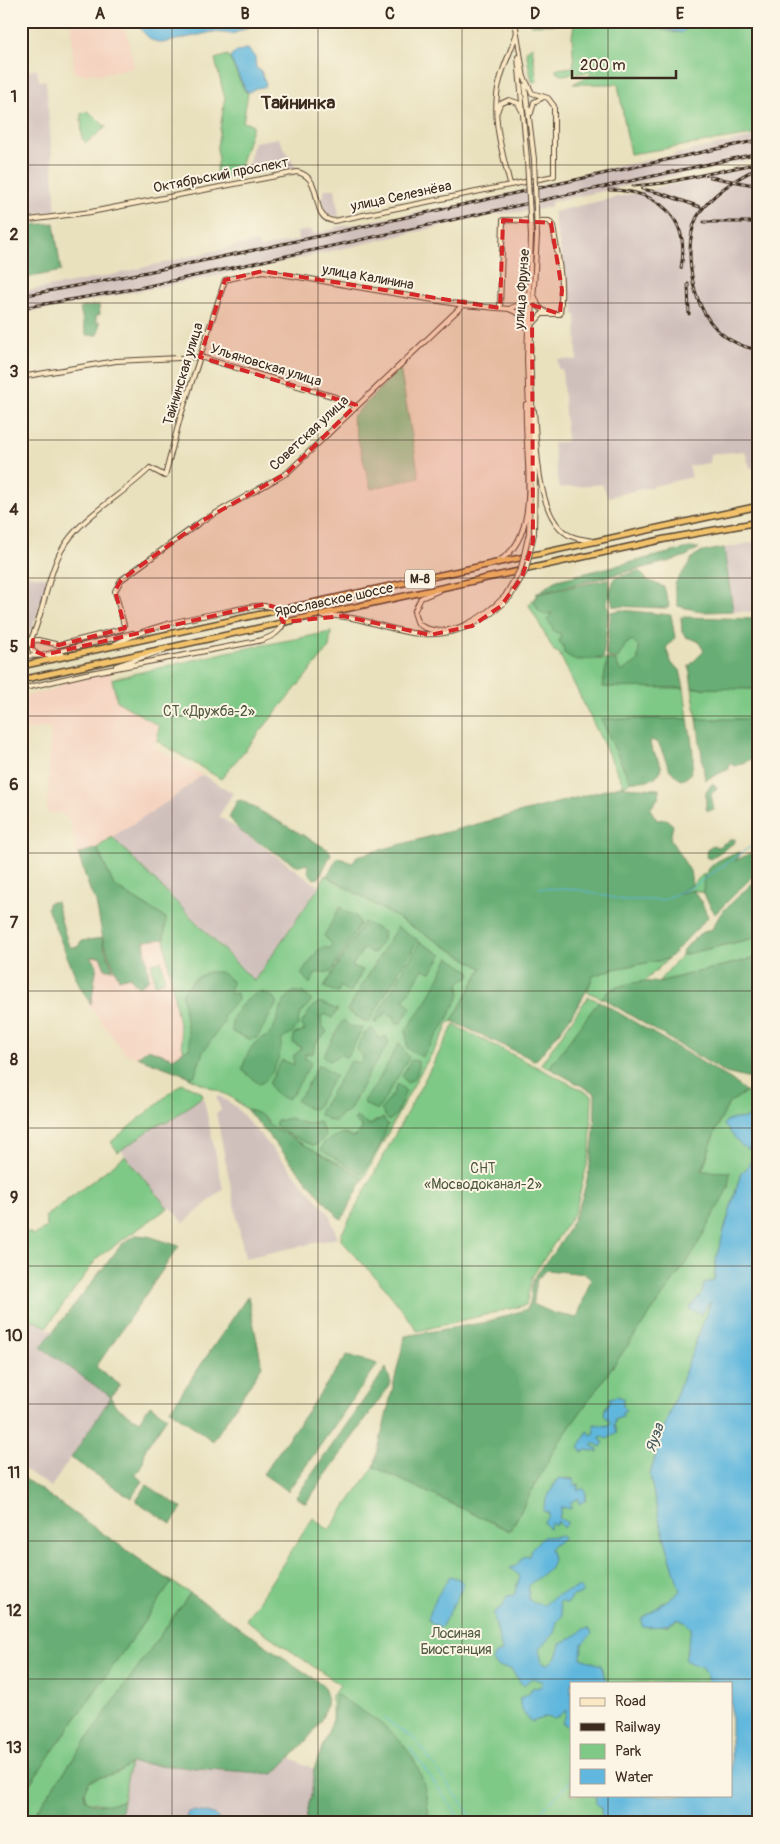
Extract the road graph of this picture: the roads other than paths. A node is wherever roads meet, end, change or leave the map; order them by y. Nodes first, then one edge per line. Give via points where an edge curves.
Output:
1 (515, 21) edge
2 (516, 32) junction
3 (519, 47) junction
4 (524, 76) junction
5 (544, 97) junction
6 (497, 114) junction
7 (524, 116) junction
8 (530, 116) junction
9 (510, 184) junction
10 (326, 220) joint
11 (21, 221) edge
12 (225, 280) joint
13 (532, 290) junction
14 (462, 305) junction
15 (500, 308) junction
16 (509, 308) junction
17 (548, 313) junction
18 (529, 328) junction
19 (200, 356) junction
20 (21, 377) edge
21 (529, 382) junction
22 (355, 406) junction
23 (759, 506) edge
24 (759, 522) edge
25 (595, 541) junction
26 (494, 563) junction
27 (452, 585) junction
28 (507, 596) junction
29 (305, 618) junction
30 (137, 632) junction
31 (31, 641) junction
32 (176, 645) junction
33 (111, 646) junction
34 (21, 655) edge
35 (38, 655) junction
36 (44, 655) junction
37 (71, 655) junction
38 (21, 666) edge
39 (85, 674) junction
40 (21, 680) edge
41 (21, 689) edge
42 (21, 1208) edge
43 (24, 1213) dead end

1 - 2 street, улица Фрунзе
2 - 3 street, улица Фрунзе
2 - 6 street via 500,81
3 - 4 street, улица Фрунзе
3 - 7 street, улица Фрунзе
4 - 5 street via 532,93
4 - 8 street, улица Фрунзе
5 - 8 street via 534,102
5 - 9 street, улица Селезнёва via 554,106 554,176
6 - 7 street via 502,102 511,100 520,105
6 - 9 street
7 - 13 street, улица Фрунзе, bridge
8 - 13 street, улица Фрунзе, bridge via 537,236
9 - 10 street, улица Селезнёва via 338,221
10 - 11 street, Октябрьский проспект via 320,214 313,186 304,175 296,172 91,212
12 - 14 street, улица Калинина via 264,270
12 - 19 street, Тайнинская улица
13 - 16 street via 522,304
13 - 17 street via 538,305
13 - 18 street, улица Фрунзе
14 - 15 street, улица Калинина
14 - 22 street, Советская улица
15 - 16 street, улица Калинина
15 - 17 street via 503,220 546,220 553,226 562,290 560,314
16 - 18 street via 522,315
17 - 18 street via 536,318
18 - 21 street, улица Фрунзе
19 - 20 street, Ульяновская улица via 116,360
19 - 22 street, Ульяновская улица
19 - 31 street, Тайнинская улица via 165,476 151,469 75,531 55,563
21 - 25 street via 543,492 549,513 566,534
21 - 26 street via 525,523 514,550
21 - 28 street, улица Фрунзе, bridge via 535,467 531,533 526,570
22 - 31 street, Советская улица via 288,472 202,521 121,580 115,591 124,625 115,631 58,645
23 - 25 highway, Ярославское шоссе / М-8
24 - 27 highway, Ярославское шоссе / М-8
25 - 26 highway, Ярославское шоссе / М-8
26 - 33 highway, Ярославское шоссе / М-8
27 - 28 street via 427,595 417,603 414,616 418,624 435,630 460,626 488,612
27 - 29 highway, Ярославское шоссе / М-8
28 - 29 street via 490,615 472,626 438,635 412,634 343,616
29 - 32 highway, Ярославское шоссе / М-8
30 - 33 street
30 - 36 street
30 - 39 street, bridge via 249,607 272,605 283,618 282,628 276,635 258,641
31 - 34 street
31 - 35 street via 32,650
32 - 39 street via 148,657
32 - 40 highway, Ярославское шоссе / М-8
33 - 37 highway, Ярославское шоссе / М-8
34 - 35 street
35 - 36 street
36 - 37 street
37 - 38 highway, Ярославское шоссе / М-8
39 - 41 street
42 - 43 street

